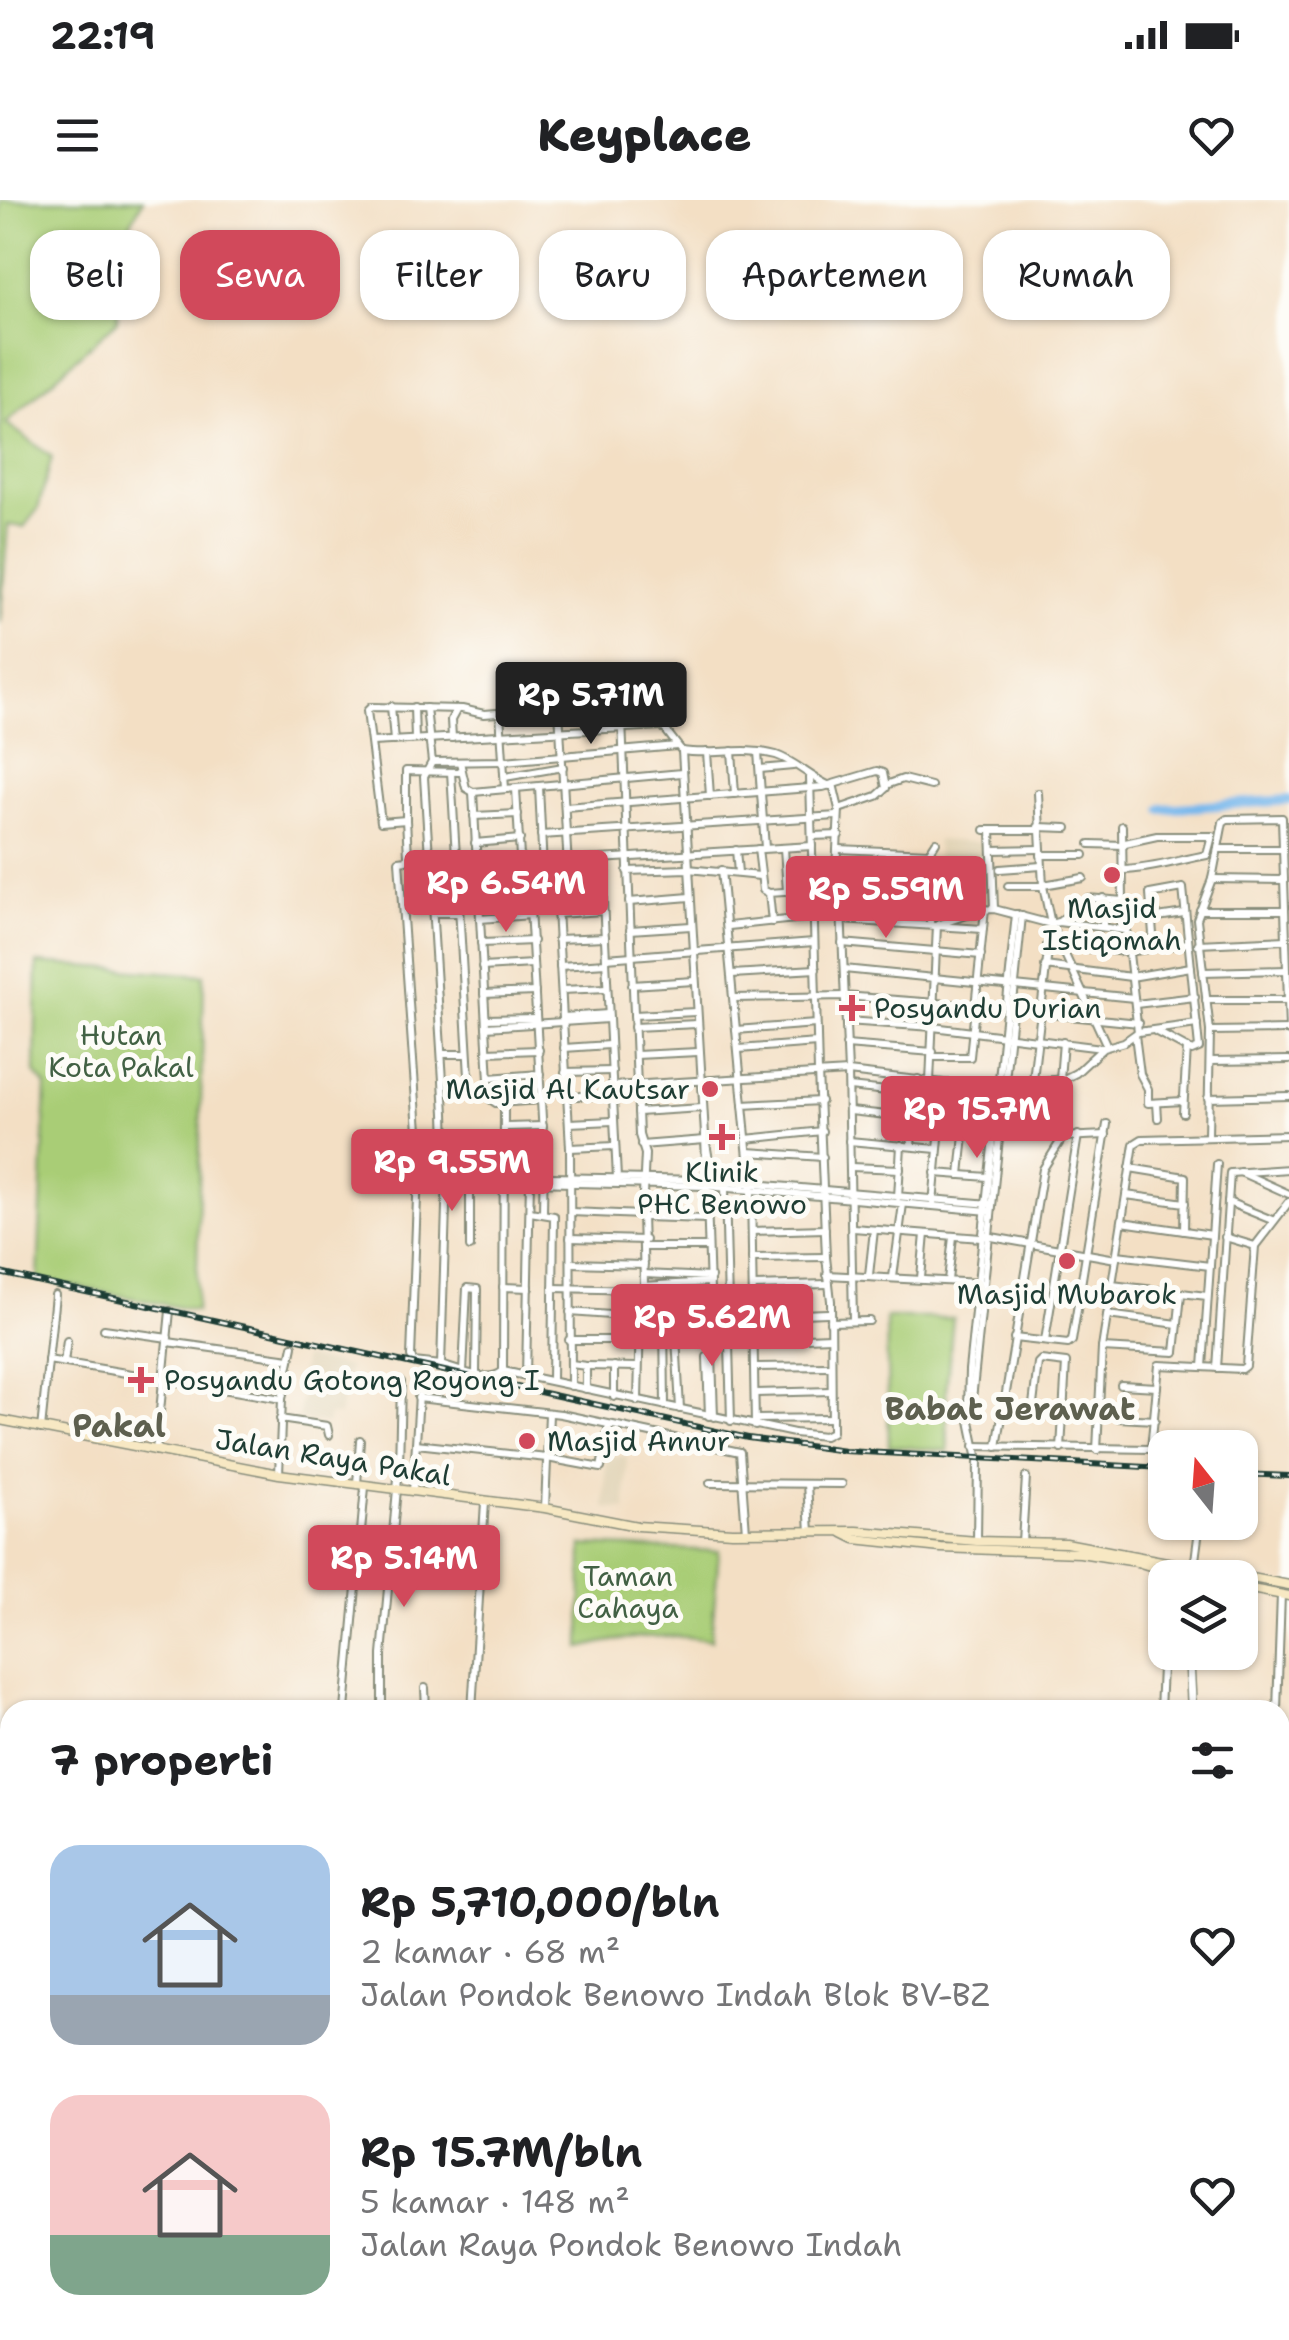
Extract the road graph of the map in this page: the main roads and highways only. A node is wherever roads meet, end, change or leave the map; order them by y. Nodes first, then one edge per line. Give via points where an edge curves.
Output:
1 (0, 1420) edge
2 (843, 1533) junction
3 (1148, 1561) edge
4 (1148, 1564) edge
5 (1258, 1581) edge
6 (1289, 1585) edge
7 (1258, 1591) edge
8 (1283, 1597) edge

1 - 2 main road, Jalan Raya Pakal via 484,1509 546,1508 663,1529
2 - 3 main road via 1099,1548
2 - 4 main road
5 - 6 main road
7 - 8 main road

